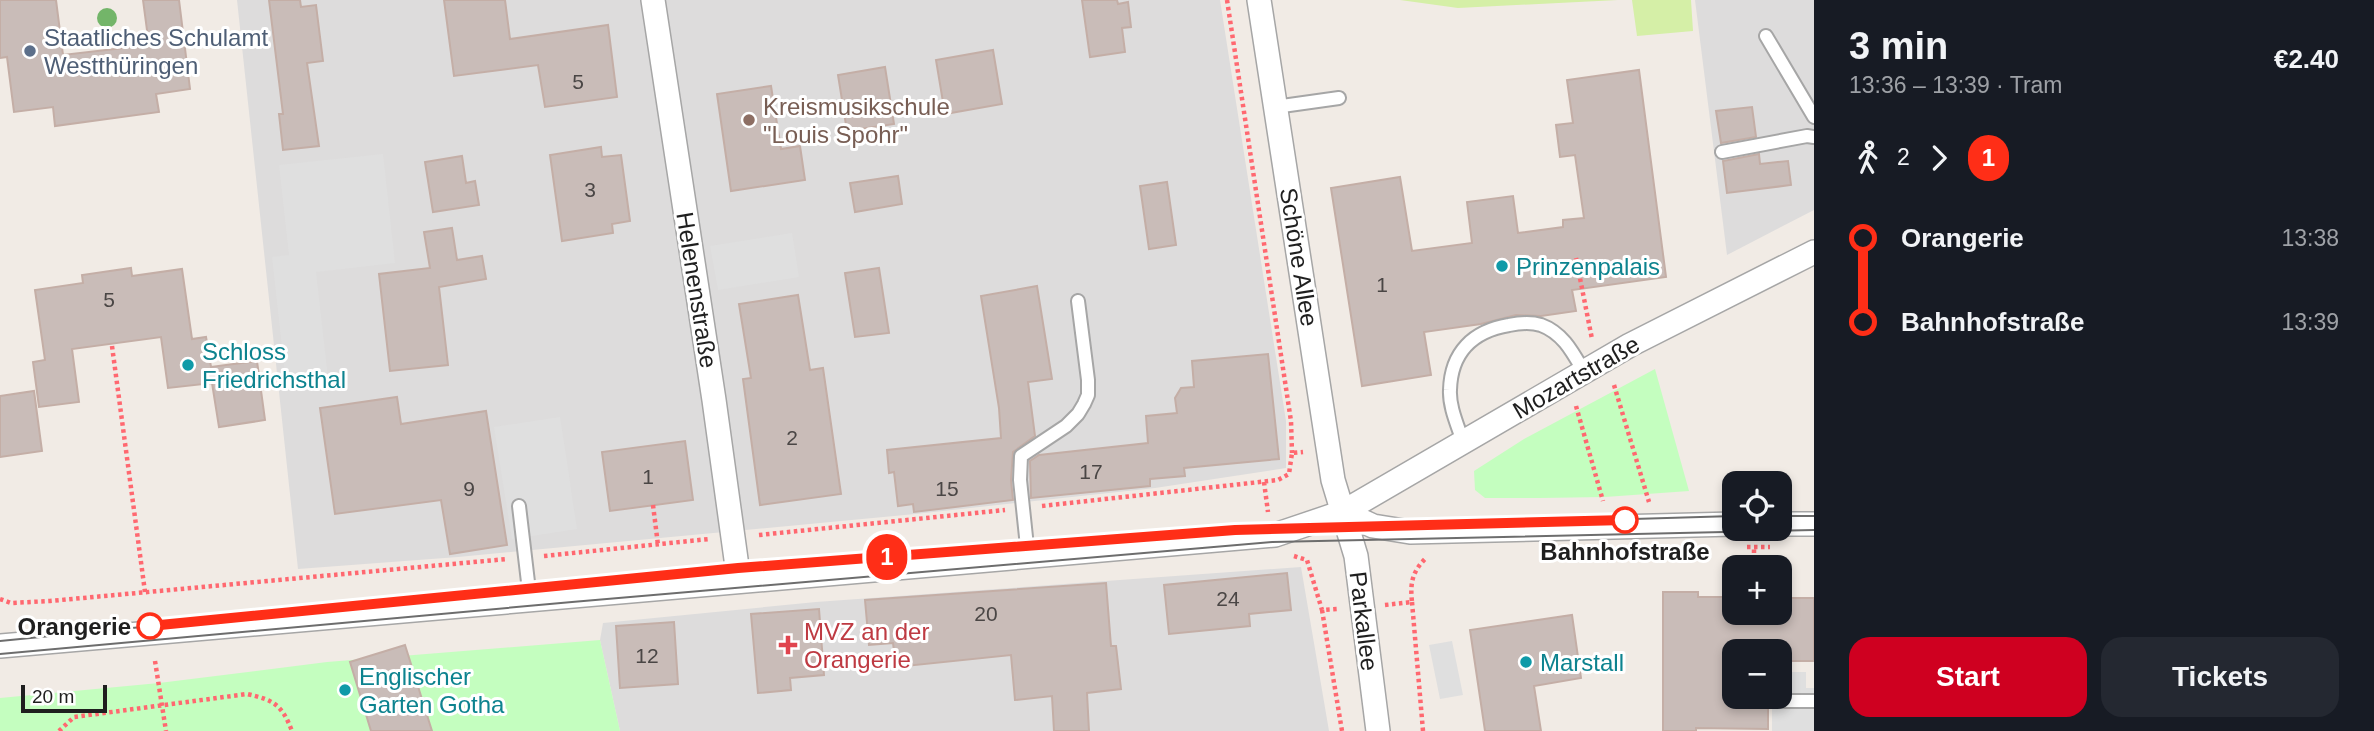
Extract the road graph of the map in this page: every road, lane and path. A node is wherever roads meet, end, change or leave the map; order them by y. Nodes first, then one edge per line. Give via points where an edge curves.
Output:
1 (653, 0) edge
2 (1227, 0) edge
3 (1259, 0) edge
4 (1766, 36) dead end
5 (1339, 98) dead end
6 (1275, 107) junction
7 (1814, 117) edge
8 (1814, 137) edge
9 (1722, 152) dead end
10 (1814, 252) edge
11 (1576, 258) dead end
12 (1078, 301) dead end
13 (112, 346) dead end
14 (1590, 368) junction
15 (1615, 384) dead end
16 (1578, 410) dead end
17 (1463, 442) junction
18 (1328, 448) junction
19 (1292, 453) junction
20 (1648, 494) dead end
21 (1603, 496) dead end
22 (653, 505) dead end
23 (519, 506) dead end
24 (1024, 508) junction
25 (1343, 512) junction
26 (1722, 524) edge
27 (1792, 524) edge
28 (1814, 524) edge
29 (759, 535) dead end
30 (710, 539) dead end
31 (658, 545) junction
32 (1754, 547) dead end
33 (1754, 555) edge
34 (1028, 556) junction
35 (526, 557) junction
36 (739, 581) junction
37 (145, 592) junction
38 (0, 599) edge
39 (530, 599) junction
40 (1412, 601) dead end
41 (1322, 610) dead end
42 (0, 646) edge
43 (155, 661) dead end
44 (1792, 701) edge
45 (1814, 701) edge
46 (162, 705) junction
47 (59, 731) edge
48 (166, 731) edge
49 (292, 731) edge
50 (1342, 731) edge
51 (1378, 731) edge
52 (1423, 731) edge

1 - 36 street, Helenenstraße
2 - 19 path via 1291,421
3 - 6 street, Schöne Allee
4 - 7 lane
5 - 6 lane
6 - 18 street, Schöne Allee
8 - 9 lane
10 - 14 street, Mozartstraße
11 - 14 path
12 - 24 lane via 1088,395 1079,414 1066,426 1021,456
13 - 37 path
14 - 17 street, Mozartstraße
14 - 17 lane via 1558,334 1541,325 1499,326 1477,335 1460,352 1450,390
15 - 20 path
16 - 21 path
17 - 25 street, Mozartstraße
18 - 19 path
18 - 25 street, Schöne Allee
19 - 24 path via 1289,474 1278,480
22 - 31 path
23 - 35 lane
24 - 29 path
24 - 34 lane
25 - 26 street via 1373,526 1410,532
25 - 34 street, Mozartstraße via 1275,535
25 - 51 street, Parkallee via 1356,556
27 - 28 street
30 - 31 path
31 - 35 path
32 - 33 path
34 - 36 street, Mozartstraße
35 - 37 path
35 - 39 lane
36 - 39 street, Mozartstraße
37 - 38 path via 11,603
39 - 42 street, Mozartstraße
40 - 52 path
41 - 50 path
43 - 46 path
44 - 45 lane
46 - 47 path via 74,717
46 - 48 path
46 - 49 path via 247,694 268,699 285,712

